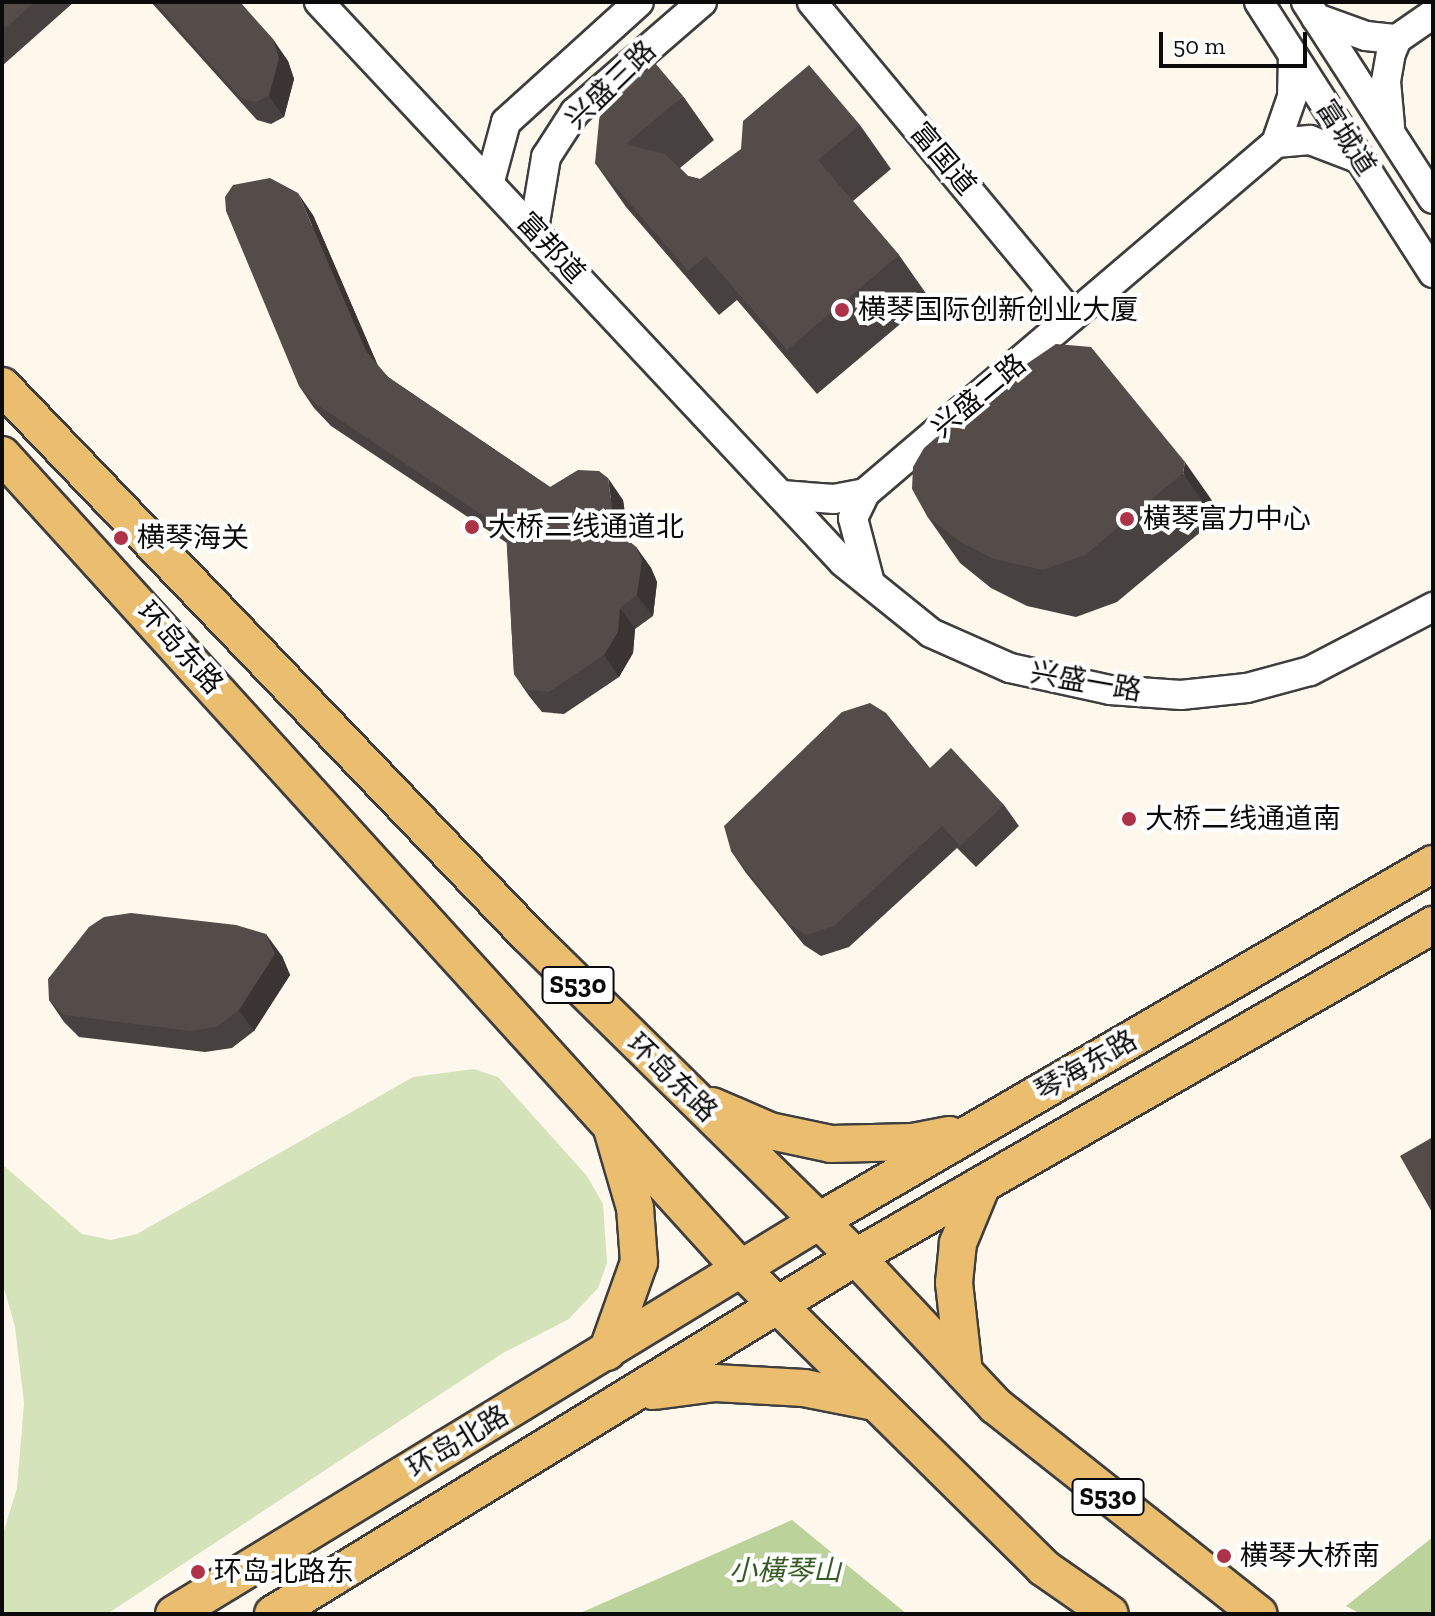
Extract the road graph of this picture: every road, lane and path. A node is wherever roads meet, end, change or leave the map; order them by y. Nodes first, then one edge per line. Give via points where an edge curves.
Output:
1 (319, 2) edge
2 (639, 2) edge
3 (702, 2) edge
4 (812, 2) edge
5 (1259, 2) edge
6 (1311, 10) edge
7 (1433, 14) edge
8 (1397, 39) junction
9 (1293, 56) junction
10 (1391, 135) junction
11 (1276, 143) junction
12 (1360, 159) junction
13 (490, 181) junction
14 (1433, 199) edge
15 (534, 229) junction
16 (1433, 273) edge
17 (1073, 316) junction
18 (2, 386) edge
19 (2, 455) edge
20 (865, 493) junction
21 (781, 495) junction
22 (871, 584) junction
23 (1433, 607) edge
24 (1433, 864) edge
25 (1433, 925) edge
26 (662, 1069) junction
27 (610, 1120) junction
28 (978, 1129) junction
29 (982, 1185) junction
30 (819, 1221) junction
31 (856, 1257) junction
32 (741, 1269) junction
33 (781, 1307) junction
34 (607, 1352) junction
35 (964, 1372) junction
36 (636, 1394) junction
37 (874, 1402) junction
38 (174, 1614) edge
39 (273, 1614) edge
40 (1110, 1614) edge
41 (1258, 1614) edge

1 - 13 street, 富邦道
2 - 13 street, 兴盛三路 via 506,122
3 - 15 street, 兴盛三路 via 575,112 546,157
4 - 17 street, 富国道
5 - 9 street, 富城道
6 - 8 street via 1366,36
6 - 10 street, 富城道
7 - 8 street
8 - 10 street via 1386,81
9 - 11 street via 1292,97
9 - 12 street, 富城道
10 - 14 street, 富城道
11 - 12 street via 1310,140
11 - 17 street, 兴盛二路
12 - 16 street, 富城道
13 - 15 street, 富邦道
15 - 21 street, 富邦道
17 - 20 street, 兴盛二路
18 - 26 main road, 环岛东路 / S530
19 - 27 main road, 环岛东路 / S530
20 - 21 street via 834,499
20 - 22 street via 853,518
21 - 22 street, 兴盛一路
22 - 23 street, 兴盛一路 via 931,633 1010,668 1149,694 1214,693 1279,681 1341,658
24 - 28 main road, 琴海东路
25 - 29 main road, 琴海东路
26 - 28 main road via 719,1111 770,1131 831,1144 913,1142
26 - 30 main road, 环岛东路 / S530
27 - 32 main road, 环岛东路 / S530
27 - 34 main road via 635,1208 639,1262
28 - 30 main road, 琴海东路
29 - 31 main road, 琴海东路
29 - 35 main road via 958,1243 954,1283
30 - 31 main road, 环岛东路 / S530
30 - 32 main road, 琴海东路
31 - 33 main road, 琴海东路
31 - 35 main road, 环岛东路 / S530
32 - 33 main road, 环岛东路 / S530
32 - 34 main road, 环岛北路
33 - 36 main road, 环岛北路
33 - 37 main road, 环岛东路 / S530
34 - 38 main road, 环岛北路
35 - 41 main road, 环岛东路 / S530 via 996,1406
36 - 37 main road via 715,1383 804,1388
36 - 39 main road, 环岛北路
37 - 40 main road, 环岛东路 / S530 via 1044,1568

